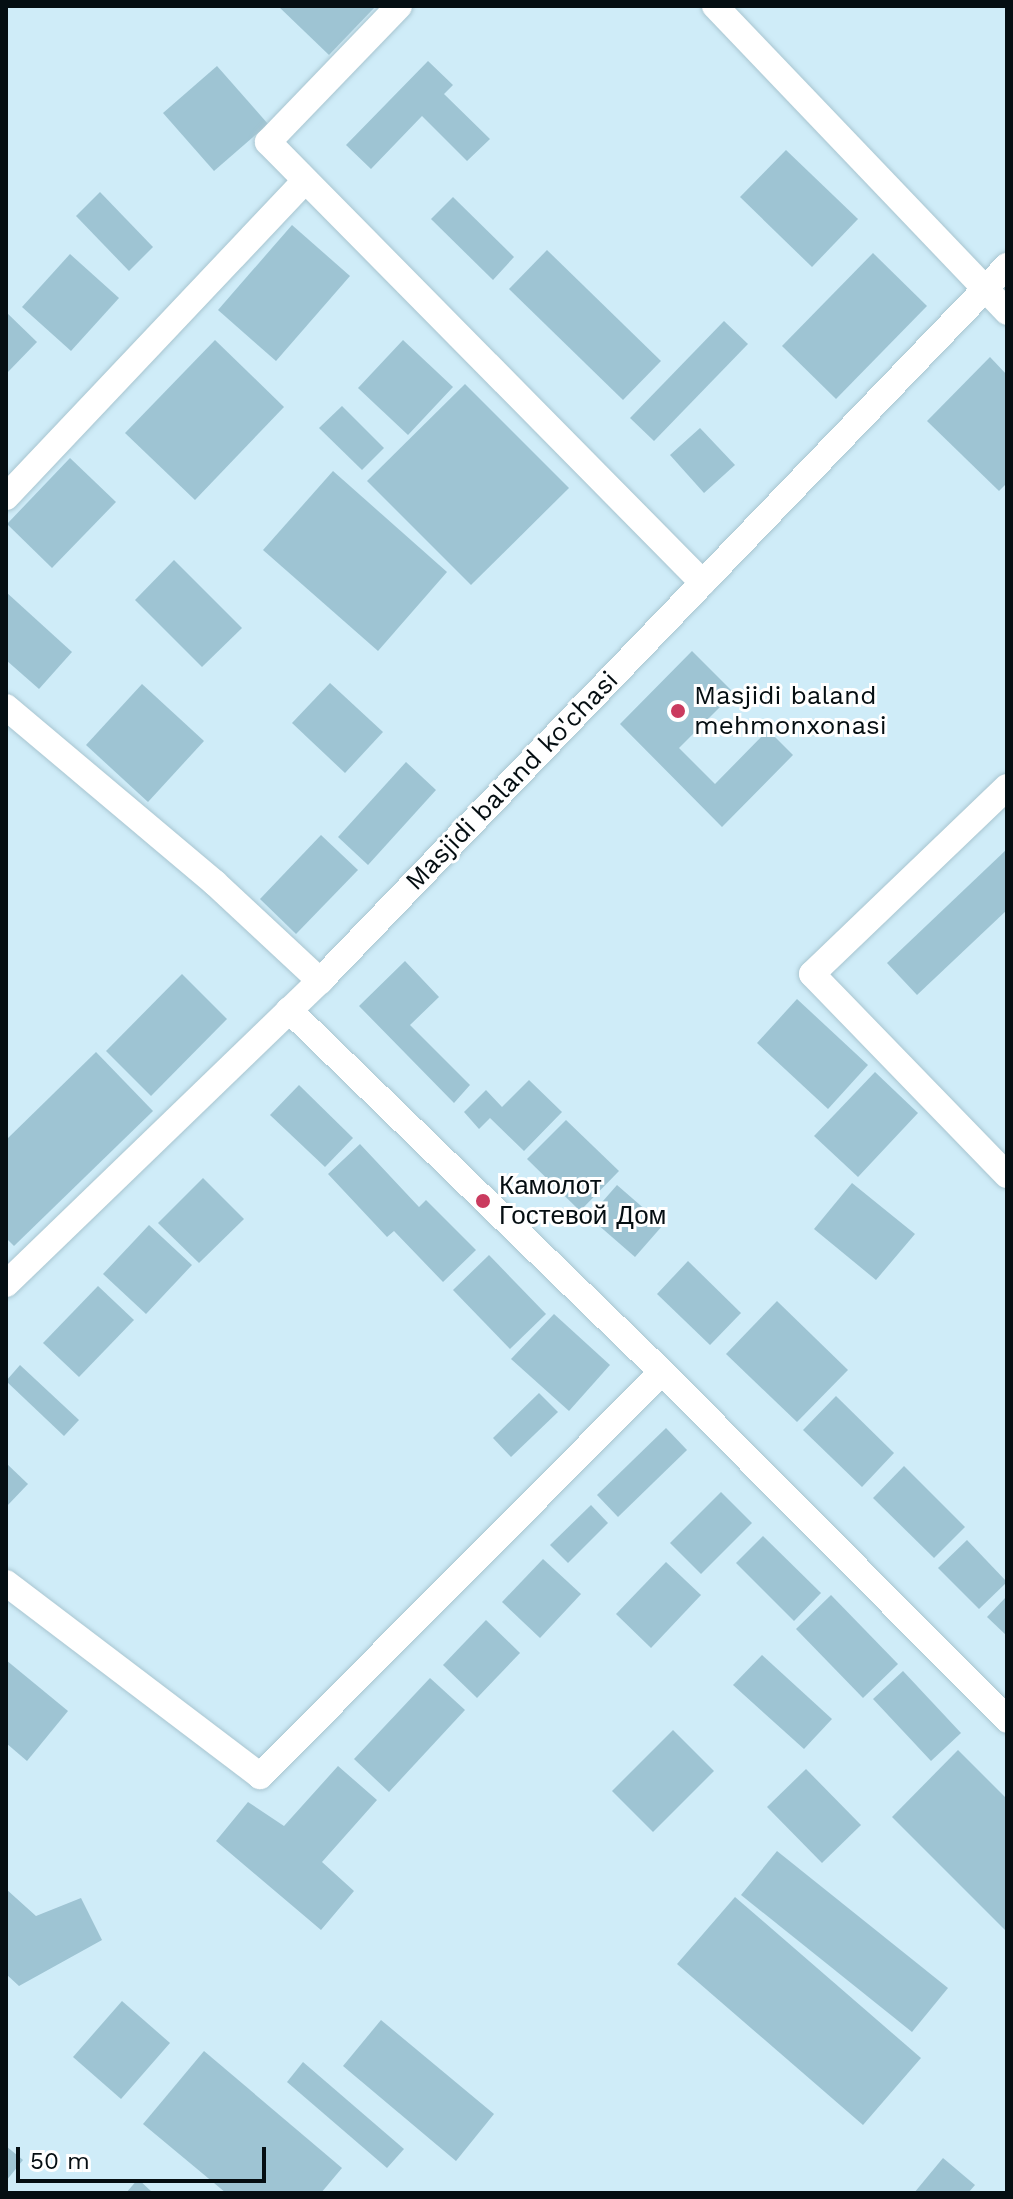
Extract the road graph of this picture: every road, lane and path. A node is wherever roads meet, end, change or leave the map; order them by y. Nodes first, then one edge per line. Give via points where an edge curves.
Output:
1 (399, 6) edge
2 (715, 6) edge
3 (304, 182) junction
4 (1007, 266) edge
5 (986, 289) junction
6 (1007, 312) edge
7 (6, 497) edge
8 (703, 583) junction
9 (6, 707) edge
10 (1007, 787) edge
11 (320, 981) junction
12 (289, 1010) junction
13 (1007, 1175) edge
14 (6, 1284) edge
15 (662, 1372) junction
16 (6, 1583) edge
17 (1007, 1720) edge

1 - 3 street via 268,142
2 - 5 street
3 - 7 street
3 - 8 street
4 - 5 street, Masjidi baland ko'chasi
5 - 6 street
5 - 8 street, Masjidi baland ko'chasi
8 - 11 street, Masjidi baland ko'chasi
9 - 11 street via 215,883
10 - 13 street via 812,974
11 - 12 street, Masjidi baland ko'chasi
12 - 14 street, Masjidi baland ko'chasi
12 - 15 street
15 - 16 street via 260,1776
15 - 17 street

